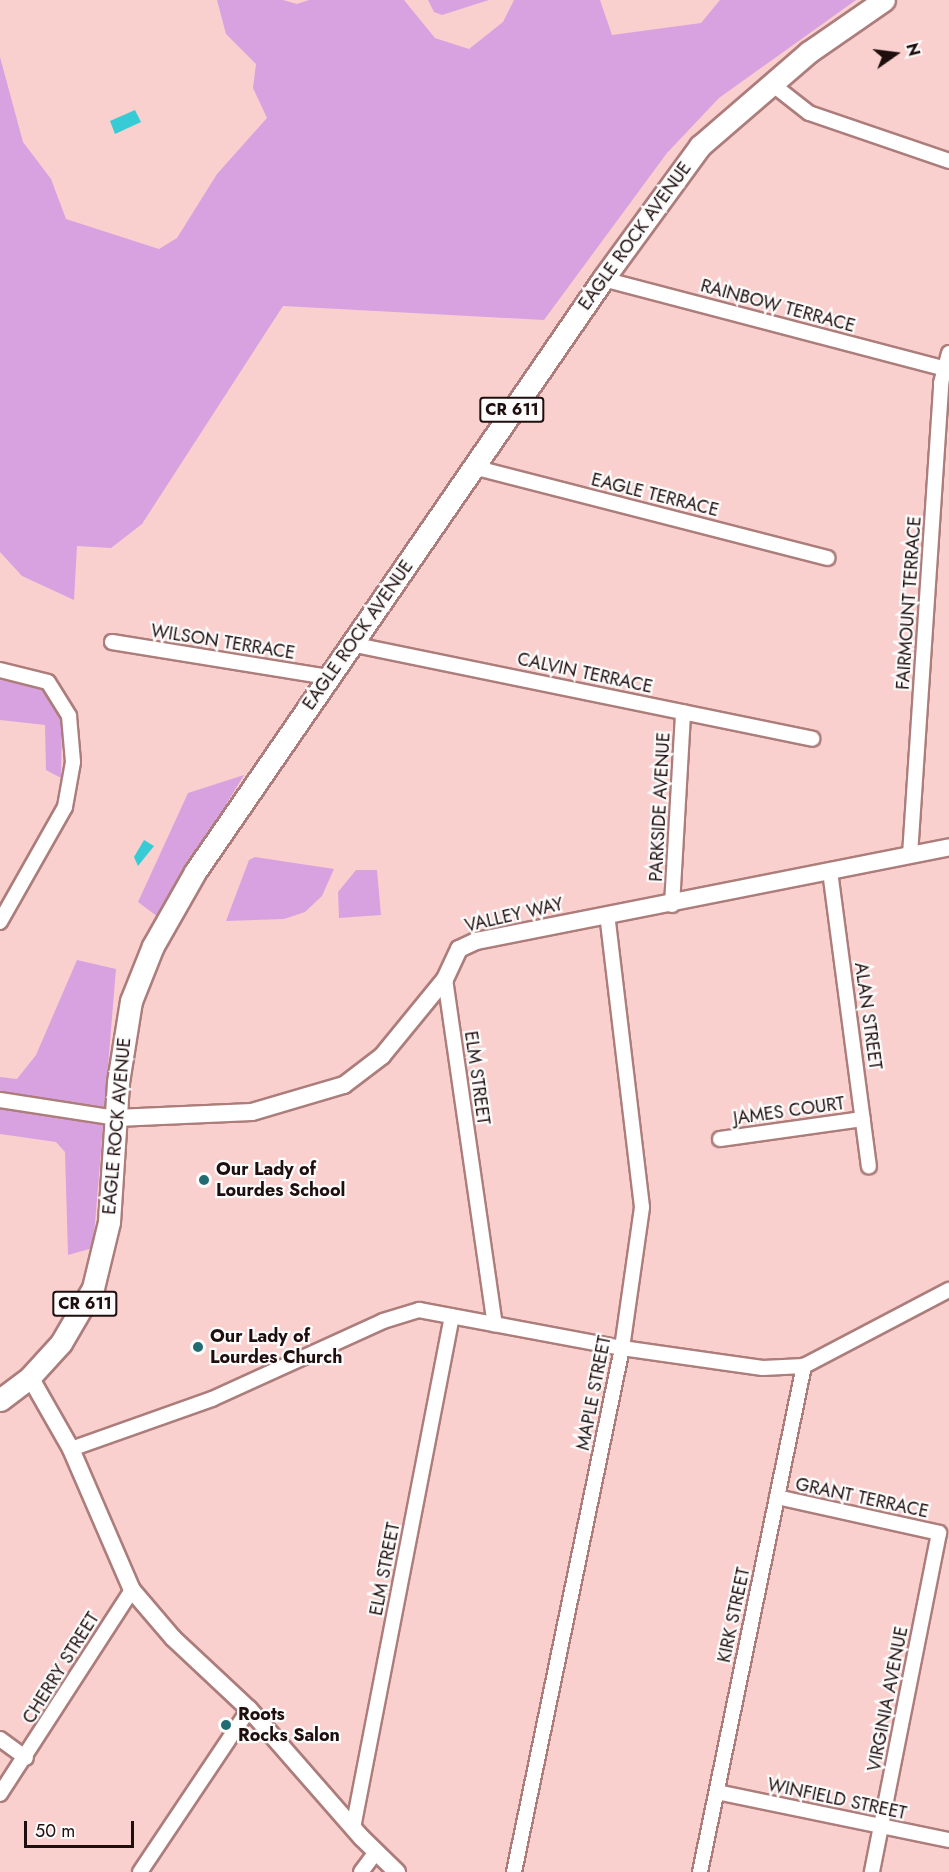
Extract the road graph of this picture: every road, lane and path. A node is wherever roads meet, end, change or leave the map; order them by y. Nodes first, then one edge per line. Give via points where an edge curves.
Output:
1 (884, 0) edge
2 (772, 84) junction
3 (949, 160) edge
4 (603, 279) junction
5 (949, 353) edge
6 (945, 369) junction
7 (473, 467) junction
8 (827, 558) dead end
9 (112, 642) dead end
10 (351, 644) junction
11 (0, 670) edge
12 (328, 677) junction
13 (683, 712) junction
14 (812, 740) dead end
15 (949, 847) edge
16 (910, 855) junction
17 (830, 871) junction
18 (672, 905) junction
19 (607, 915) junction
20 (0, 922) edge
21 (445, 979) junction
22 (0, 1100) edge
23 (116, 1118) junction
24 (863, 1119) junction
25 (720, 1139) dead end
26 (869, 1166) dead end
27 (949, 1290) edge
28 (452, 1316) junction
29 (495, 1324) junction
30 (622, 1348) junction
31 (804, 1366) junction
32 (30, 1377) junction
33 (0, 1400) edge
34 (72, 1449) junction
35 (777, 1497) junction
36 (939, 1533) joint
37 (132, 1590) junction
38 (249, 1709) junction
39 (0, 1739) edge
40 (26, 1758) junction
41 (717, 1792) junction
42 (0, 1794) edge
43 (881, 1826) junction
44 (353, 1828) junction
45 (949, 1840) edge
46 (376, 1852) junction
47 (140, 1872) edge
48 (361, 1872) edge
49 (397, 1872) edge
50 (514, 1872) edge
51 (700, 1872) edge
52 (872, 1872) edge

1 - 2 main road, EAGLE ROCK AVENUE / CR 611 via 842,26
2 - 3 street via 809,113
2 - 4 main road, EAGLE ROCK AVENUE / CR 611 via 700,146
4 - 6 street, RAINBOW TERRACE
4 - 7 main road, EAGLE ROCK AVENUE / CR 611
5 - 6 street, FAIRMOUNT TERRACE
6 - 16 street, FAIRMOUNT TERRACE
7 - 8 street, EAGLE TERRACE
7 - 10 main road, EAGLE ROCK AVENUE / CR 611
9 - 12 street, WILSON TERRACE
10 - 12 main road, EAGLE ROCK AVENUE / CR 611
10 - 13 street, CALVIN TERRACE
11 - 20 street via 48,682 69,716 73,762 65,807
12 - 23 main road, EAGLE ROCK AVENUE / CR 611 via 195,872 153,946 131,1001 124,1033
13 - 14 street, CALVIN TERRACE
13 - 18 street, PARKSIDE AVENUE
15 - 16 street, VALLEY WAY
16 - 17 street, VALLEY WAY
17 - 18 street, VALLEY WAY
17 - 24 street, ALAN STREET
18 - 19 street, VALLEY WAY
19 - 21 street, VALLEY WAY via 476,940 459,949
19 - 30 street, MAPLE STREET via 642,1207
21 - 23 street, VALLEY WAY via 382,1056 344,1085 252,1112
21 - 29 street, ELM STREET
22 - 23 street
23 - 32 main road, EAGLE ROCK AVENUE / CR 611 via 109,1222 100,1267 75,1323
24 - 25 street, JAMES COURT
24 - 26 street, ALAN STREET
27 - 31 street
28 - 29 street
28 - 34 street via 429,1309 406,1313 212,1399
28 - 44 street, ELM STREET
29 - 30 street
30 - 31 street via 763,1368
30 - 50 street, MAPLE STREET
31 - 35 street, KIRK STREET
32 - 33 main road, EAGLE ROCK AVENUE
32 - 34 street
34 - 37 street
35 - 36 street, GRANT TERRACE
35 - 41 street, KIRK STREET
36 - 43 street, VIRGINIA AVENUE
37 - 38 street via 173,1638
37 - 40 street, CHERRY STREET
38 - 44 street
38 - 47 street
39 - 40 street
40 - 42 street, CHERRY STREET
41 - 43 street, WINFIELD STREET
41 - 51 street, KIRK STREET
43 - 45 street, WINFIELD STREET
43 - 52 street, VIRGINIA AVENUE
44 - 46 street
46 - 48 street
46 - 49 street

